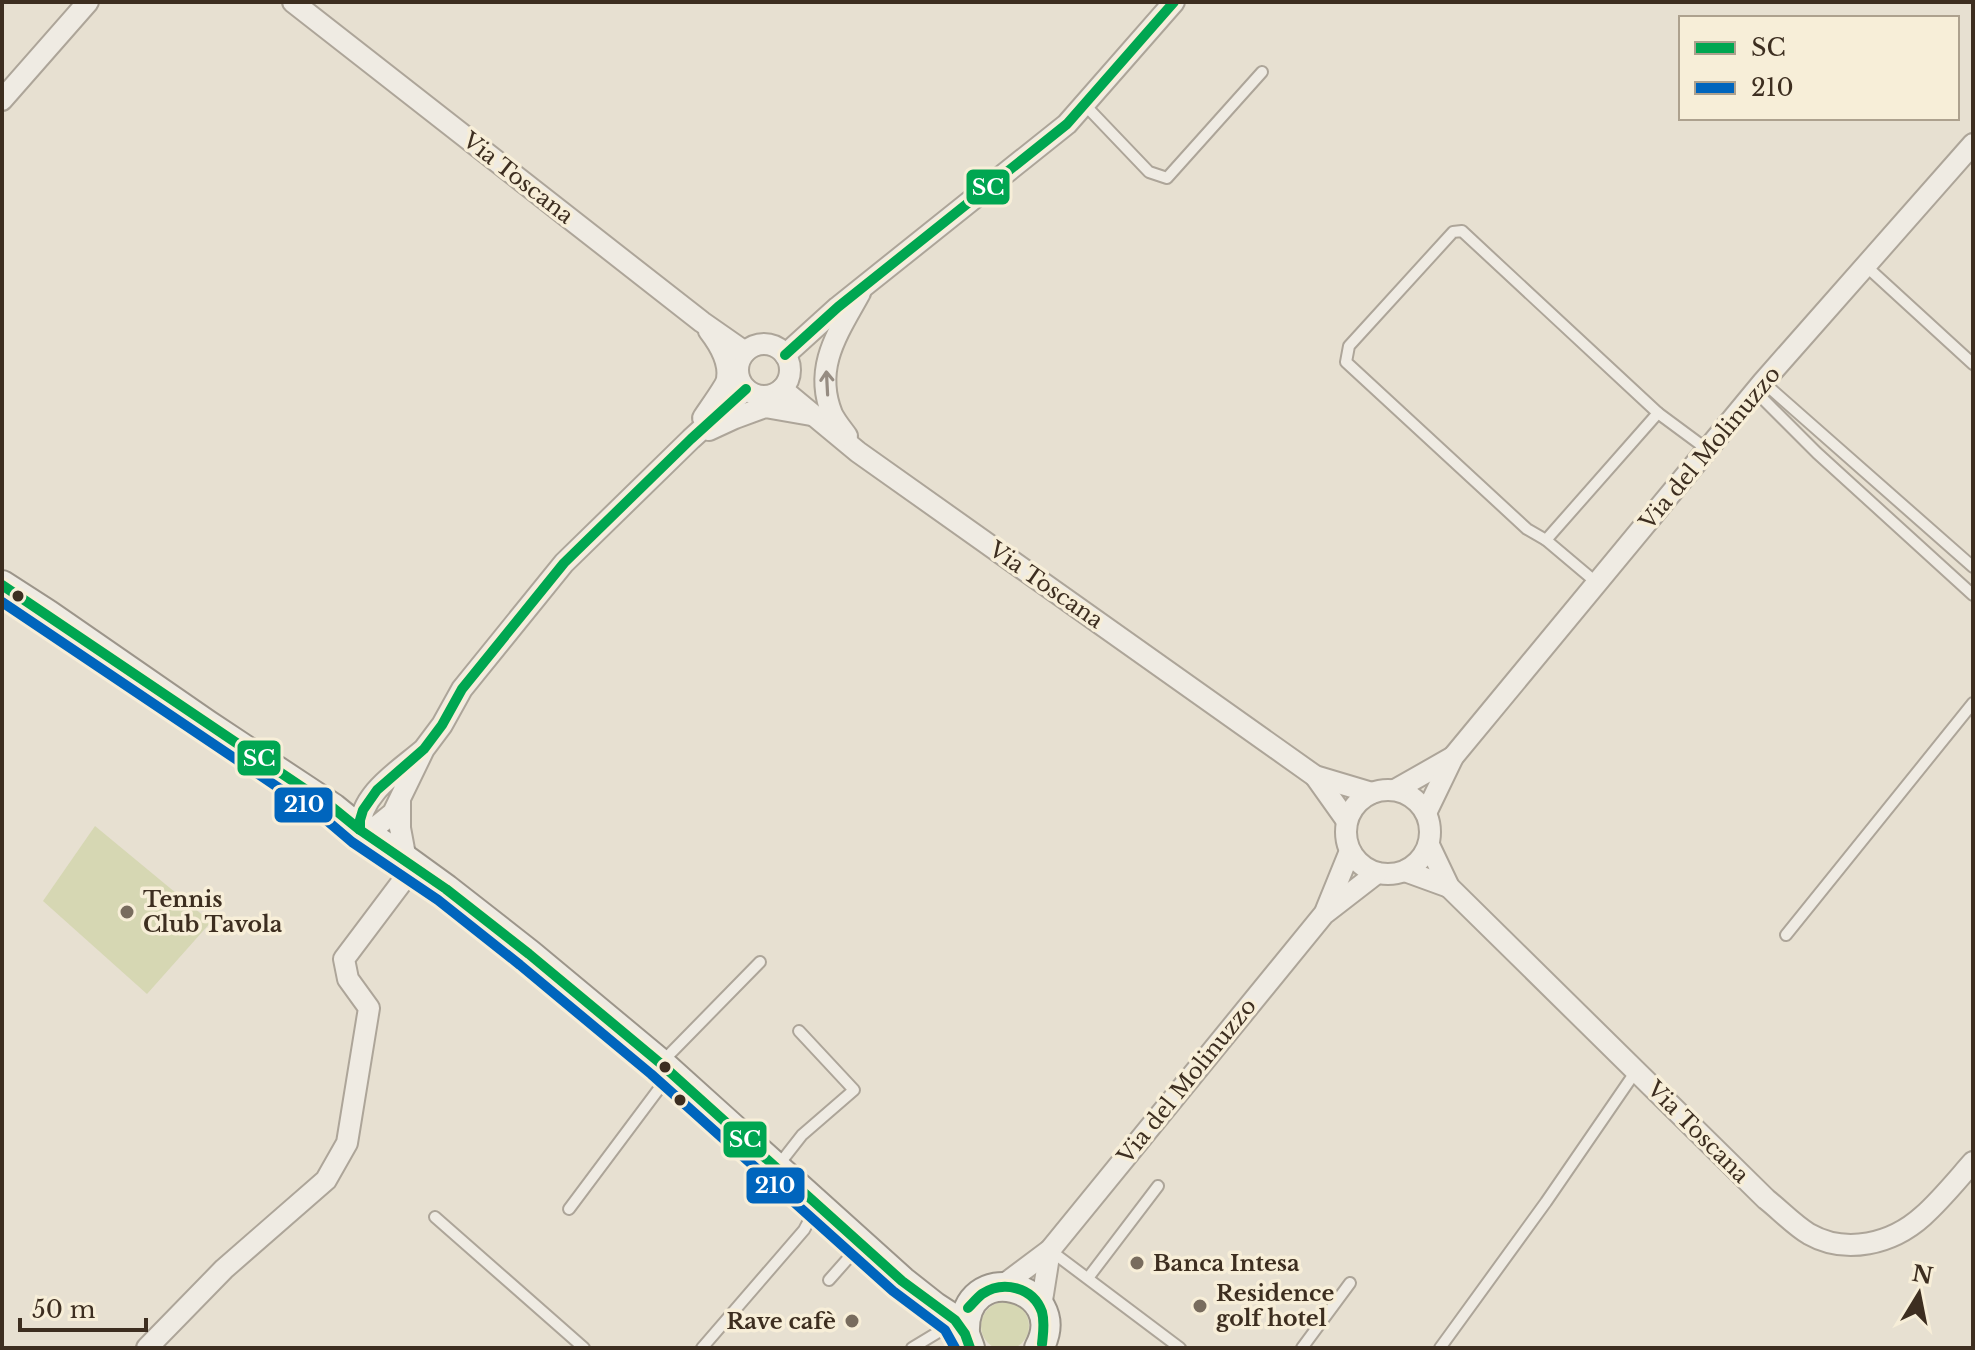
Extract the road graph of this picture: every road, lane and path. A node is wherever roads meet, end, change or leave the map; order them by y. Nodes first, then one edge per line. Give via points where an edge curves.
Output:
1 (88, 2) edge
2 (293, 2) edge
3 (1174, 2) edge
4 (1262, 72) dead end
5 (2, 100) edge
6 (1084, 104) junction
7 (1973, 144) edge
8 (1867, 267) junction
9 (864, 286) junction
10 (702, 322) junction
11 (745, 352) junction
12 (785, 355) junction
13 (1973, 364) edge
14 (1759, 387) junction
15 (746, 389) junction
16 (782, 389) junction
17 (1658, 413) junction
18 (813, 416) junction
19 (691, 439) junction
20 (1708, 450) junction
21 (858, 452) junction
22 (1546, 540) junction
23 (1973, 567) edge
24 (1597, 583) junction
25 (2, 585) edge
26 (1973, 595) edge
27 (1973, 703) edge
28 (424, 749) junction
29 (1453, 757) junction
30 (1315, 776) junction
31 (377, 790) junction
32 (1395, 790) junction
33 (1372, 793) junction
34 (400, 800) junction
35 (333, 808) junction
36 (1426, 813) junction
37 (1347, 821) junction
38 (360, 830) junction
39 (1429, 845) junction
40 (1350, 851) junction
41 (410, 863) junction
42 (1405, 871) junction
43 (1377, 873) junction
44 (1449, 887) junction
45 (1324, 914) junction
46 (1786, 935) dead end
47 (760, 962) dead end
48 (799, 1031) dead end
49 (666, 1068) junction
50 (1636, 1071) junction
51 (1973, 1162) edge
52 (776, 1168) junction
53 (1158, 1186) dead end
54 (818, 1204) junction
55 (569, 1209) dead end
56 (435, 1217) dead end
57 (861, 1243) junction
58 (1050, 1250) junction
59 (1088, 1278) junction
60 (829, 1280) dead end
61 (1350, 1283) dead end
62 (1002, 1286) junction
63 (1041, 1307) junction
64 (965, 1328) edge
65 (1042, 1347) edge
66 (147, 1348) edge
67 (584, 1348) edge
68 (702, 1348) edge
69 (912, 1348) edge
70 (1180, 1348) edge
71 (1302, 1348) edge
72 (1440, 1348) edge

1 - 5 street
2 - 10 street, Via Toscana
3 - 6 street
4 - 6 lane via 1167,178 1149,172
6 - 9 street via 1067,124
7 - 8 street, Via del Molinuzzo
8 - 13 lane
8 - 14 street, Via del Molinuzzo
9 - 12 street
21 -> 9 street via 833,416 825,388 827,358
10 - 11 street, Via Toscana
10 - 19 street via 726,360 727,381
11 - 12 street via 766,344
11 - 15 street via 738,375
12 - 16 street via 790,368
14 - 20 street, Via del Molinuzzo
14 - 23 lane
14 - 26 lane via 1817,453
15 - 16 street via 760,396
15 - 19 street
16 - 18 street, Via Toscana
17 - 20 lane
17 - 22 lane
17 - 22 lane via 1462,231 1453,232 1349,346 1346,362 1527,529
18 - 19 street via 765,407
18 - 21 street, Via Toscana
19 - 28 street via 564,563 462,689
20 - 24 street, Via del Molinuzzo
21 - 30 street, Via Toscana
22 - 24 lane
24 - 29 street, Via del Molinuzzo
25 - 35 street
27 - 46 lane
28 - 31 street
28 - 34 street
29 - 32 street, Via del Molinuzzo
29 - 36 street, Via del Molinuzzo
30 - 33 street, Via Toscana
30 - 37 street, Via Toscana
31 - 35 street
31 - 38 street via 363,810
32 - 33 street
32 - 36 street via 1418,802
33 - 37 street via 1360,800
34 - 38 street via 385,821
34 - 41 street via 400,828
35 - 38 street
36 - 39 street
37 - 40 street
38 - 41 street
39 - 42 street
39 - 44 street, Via Toscana
40 - 43 street
40 - 45 street, Via del Molinuzzo
41 - 49 street
41 - 66 street via 344,959 348,979 369,1008 347,1143 326,1180 224,1269
42 - 43 street
42 - 44 street, Via Toscana
43 - 45 street, Via del Molinuzzo
44 - 50 street, Via Toscana
45 - 58 street, Via del Molinuzzo
47 - 49 lane
48 - 52 lane via 854,1090 802,1135
49 - 52 street
49 - 55 lane
50 - 51 street, Via Toscana via 1766,1199 1809,1234 1836,1245 1865,1245 1895,1236 1922,1217
50 - 72 lane
52 - 54 street
53 - 59 lane
54 - 57 street
54 - 68 lane via 804,1230
56 - 67 lane
57 - 60 lane
57 - 64 street
58 - 59 lane
58 - 62 street, Via del Molinuzzo
58 - 63 street
59 - 70 lane
61 - 71 lane
62 - 63 street via 1024,1291
62 - 64 street via 976,1298
63 - 65 street via 1046,1331
64 - 69 lane

